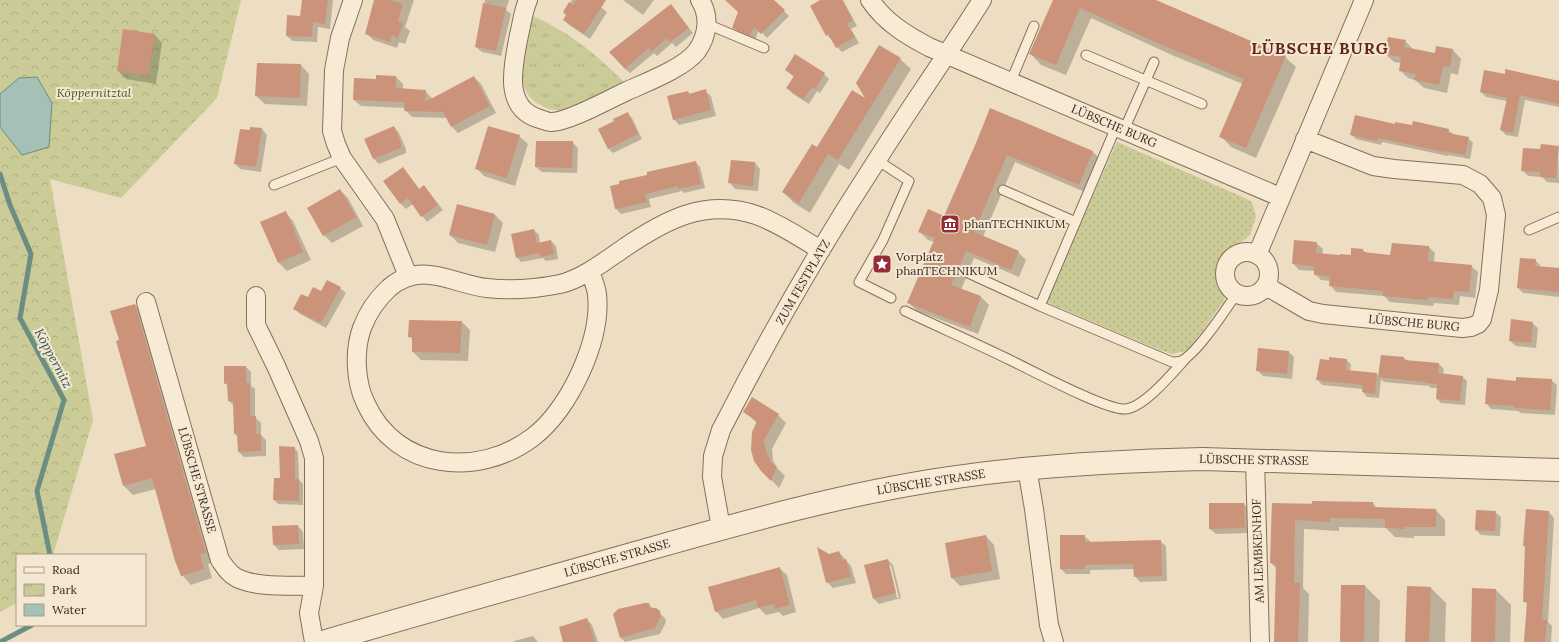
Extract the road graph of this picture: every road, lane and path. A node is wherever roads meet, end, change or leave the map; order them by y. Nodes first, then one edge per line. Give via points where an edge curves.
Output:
1 (353, 0) edge
2 (528, 0) edge
3 (700, 0) edge
4 (870, 0) edge
5 (982, 0) edge
6 (1364, 0) edge
7 (707, 24) junction
8 (1034, 26) dead end
9 (764, 48) dead end
10 (947, 55) junction
11 (1086, 55) dead end
12 (1154, 62) dead end
13 (1146, 80) junction
14 (1011, 81) junction
15 (1202, 104) dead end
16 (1120, 129) junction
17 (1305, 139) junction
18 (342, 158) junction
19 (877, 160) junction
20 (274, 185) dead end
21 (1003, 190) dead end
22 (1280, 197) junction
23 (1559, 217) edge
24 (1076, 222) junction
25 (1530, 230) dead end
26 (820, 250) junction
27 (1257, 255) junction
28 (590, 271) junction
29 (968, 273) dead end
30 (408, 276) junction
31 (1266, 286) junction
32 (1237, 293) junction
33 (256, 296) dead end
34 (891, 298) dead end
35 (146, 302) dead end
36 (1040, 306) junction
37 (905, 311) dead end
38 (1188, 356) junction
39 (1256, 460) junction
40 (1027, 468) junction
41 (1559, 470) edge
42 (721, 528) junction
43 (314, 586) junction
44 (314, 642) edge
45 (323, 642) edge
46 (1054, 642) edge
47 (1260, 642) edge

1 - 18 street via 340,38 334,70 332,131
2 - 7 street via 513,66 513,87 520,105 526,112 551,122 563,120 658,77 686,61 702,44
3 - 7 street
4 - 10 street via 888,22 904,34
5 - 10 street, ZUM FESTPLATZ
6 - 17 street
7 - 9 lane
8 - 14 lane
10 - 14 street, LÜBSCHE BURG
10 - 19 street, ZUM FESTPLATZ
11 - 13 lane
12 - 13 lane
13 - 15 lane
13 - 16 lane
14 - 16 street, LÜBSCHE BURG
16 - 22 street, LÜBSCHE BURG
16 - 24 lane
17 - 22 street
17 - 31 street, LÜBSCHE BURG via 1373,166 1463,175 1480,184 1492,198 1496,215 1489,290 1482,319 1478,324 1462,328 1323,314 1309,311
18 - 20 lane
18 - 30 street via 385,219
19 - 26 street, ZUM FESTPLATZ
19 - 34 lane via 909,181 883,240 859,282
21 - 24 lane
22 - 27 street
23 - 25 lane
24 - 36 lane
26 - 28 street via 757,216 718,209 695,212 667,221
26 - 42 street, ZUM FESTPLATZ via 721,430 713,456 712,477
27 - 31 street via 1269,270
27 - 32 street via 1237,255 1228,264 1226,278 1232,290
28 - 30 street via 562,284 517,291 484,288 433,275
28 - 30 street via 596,292 597,311 590,347 578,377 556,411 533,437 512,450 483,460 449,463 420,457 404,448 379,427 364,402 359,380 356,354 365,321 383,293
29 - 36 lane
31 - 32 street via 1255,294 1246,296
32 - 38 lane
33 - 43 street via 256,325 309,441 314,458
35 - 43 street, LÜBSCHE STRASSE via 220,560 237,578 276,585
36 - 38 lane via 1172,362
37 - 38 lane via 1117,409 1134,406 1159,388
39 - 40 street, LÜBSCHE STRASSE via 1146,460
39 - 41 street, LÜBSCHE STRASSE
39 - 47 street, AM LEMBKENHOF
40 - 42 street, LÜBSCHE STRASSE via 949,478 846,497
40 - 46 street via 1049,625
42 - 45 street, LÜBSCHE STRASSE
43 - 44 street via 309,613

